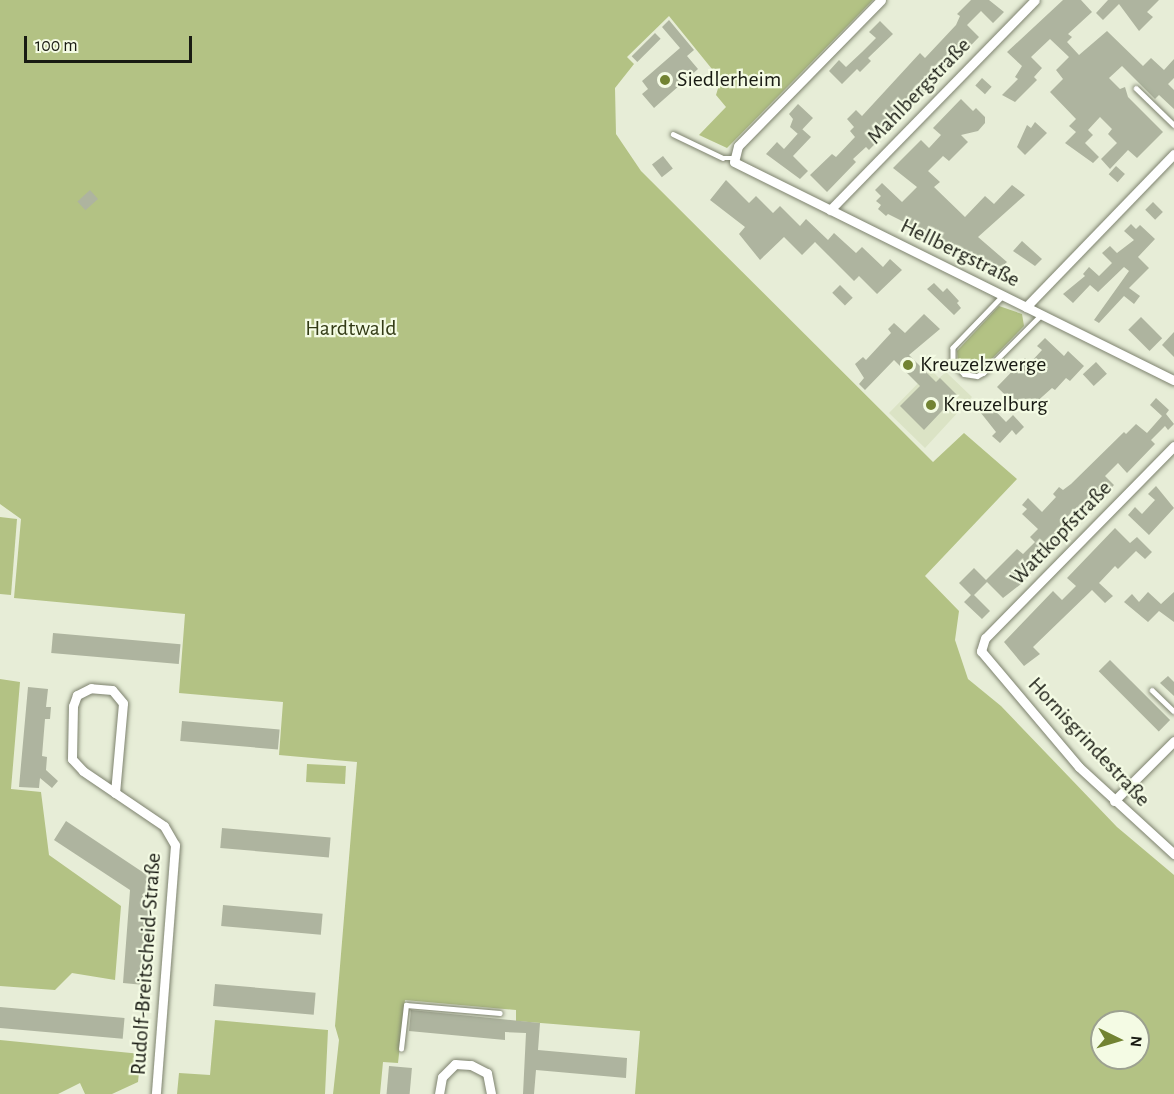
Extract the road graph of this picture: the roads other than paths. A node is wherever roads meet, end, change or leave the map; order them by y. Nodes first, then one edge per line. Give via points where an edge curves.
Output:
1 (881, 0) edge
2 (1035, 0) edge
3 (1136, 88) dead end
4 (1174, 125) edge
5 (674, 134) dead end
6 (1174, 154) edge
7 (732, 158) junction
8 (830, 210) junction
9 (1003, 296) junction
10 (1026, 307) junction
11 (1041, 315) junction
12 (1174, 380) edge
13 (1174, 446) edge
14 (979, 652) joint
15 (1152, 690) dead end
16 (1174, 711) edge
17 (1174, 741) edge
18 (115, 793) junction
19 (1114, 801) junction
20 (1174, 854) edge
21 (500, 1013) dead end
22 (401, 1049) dead end
23 (156, 1094) edge
24 (439, 1094) edge
25 (491, 1094) edge

1 - 7 street via 738,146
2 - 8 street, Mahlbergstraße
3 - 4 lane
5 - 7 lane via 723,158
6 - 10 street
7 - 8 street, Hellbergstraße
8 - 9 street, Hellbergstraße
9 - 10 street, Hellbergstraße
9 - 11 lane via 953,348 953,362 964,374 983,373
10 - 11 street, Hellbergstraße
11 - 12 street, Hellbergstraße
13 - 14 street, Wattkopfstraße via 985,638
14 - 19 street, Hornisgrindestraße
15 - 16 lane
17 - 19 street
18 - 18 street, Rudolf-Breitscheid-Straße via 123,703 112,690 91,688 77,695 73,706 72,759
18 - 23 street, Rudolf-Breitscheid-Straße via 164,826 175,845
19 - 20 street, Hornisgrindestraße
21 - 22 lane via 406,1005
24 - 25 street via 442,1077 455,1064 471,1065 487,1073

